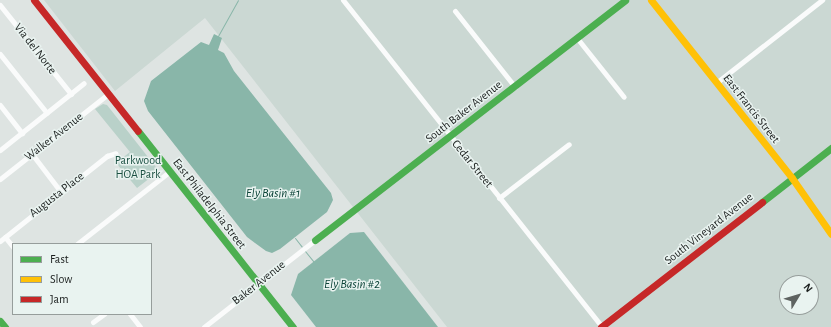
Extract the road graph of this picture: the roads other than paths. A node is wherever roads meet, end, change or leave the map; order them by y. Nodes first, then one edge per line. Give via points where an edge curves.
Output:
1 (34, 0) edge
2 (342, 0) edge
3 (625, 0) edge
4 (651, 0) edge
5 (822, 0) edge
6 (0, 5) edge
7 (455, 11) dead end
8 (577, 38) junction
9 (0, 54) edge
10 (84, 83) dead end
11 (716, 83) junction
12 (515, 87) junction
13 (71, 94) junction
14 (108, 94) junction
15 (624, 97) dead end
16 (0, 105) edge
17 (47, 113) junction
18 (22, 132) junction
19 (450, 137) junction
20 (569, 144) dead end
21 (831, 148) edge
22 (0, 150) edge
23 (116, 153) dead end
24 (32, 154) junction
25 (170, 172) junction
26 (792, 178) junction
27 (0, 179) edge
28 (61, 192) junction
29 (499, 198) junction
30 (831, 234) edge
31 (5, 237) junction
32 (0, 240) edge
33 (315, 240) joint
34 (79, 243) edge
35 (12, 246) edge
36 (258, 284) junction
37 (103, 315) edge
38 (131, 315) edge
39 (0, 320) edge
40 (93, 322) dead end
41 (5, 327) edge
42 (140, 327) edge
43 (204, 327) edge
44 (293, 327) edge
45 (602, 327) edge

1 - 14 main road, East Philadelphia Street
2 - 19 street, Cedar Street
3 - 8 main road, South Baker Avenue
4 - 11 main road, East Francis Street
5 - 11 street
6 - 13 street, Via del Norte
7 - 12 street
8 - 12 main road, South Baker Avenue
8 - 15 street
9 - 17 street
10 - 13 street, Walker Avenue
11 - 26 main road, East Francis Street
12 - 19 main road, South Baker Avenue
13 - 17 street, Walker Avenue
14 - 24 street, Walker Avenue
14 - 25 main road, East Philadelphia Street
16 - 18 street
17 - 18 street, Walker Avenue
18 - 22 street, Walker Avenue
19 - 29 street, Cedar Street
19 - 33 main road, South Baker Avenue
20 - 29 street
21 - 26 main road, South Vineyard Avenue
23 - 28 street, Augusta Place via 107,156
24 - 27 street, Walker Avenue
24 - 28 street
25 - 34 street
25 - 36 main road, East Philadelphia Street
26 - 30 main road, East Francis Street
26 - 45 main road, South Vineyard Avenue
28 - 31 street, Augusta Place
29 - 45 street, Cedar Street
31 - 32 street, Augusta Place
31 - 35 street
33 - 36 street, Baker Avenue
36 - 43 street, Baker Avenue
36 - 44 main road, East Philadelphia Street
37 - 40 street
38 - 42 street
39 - 41 main road

